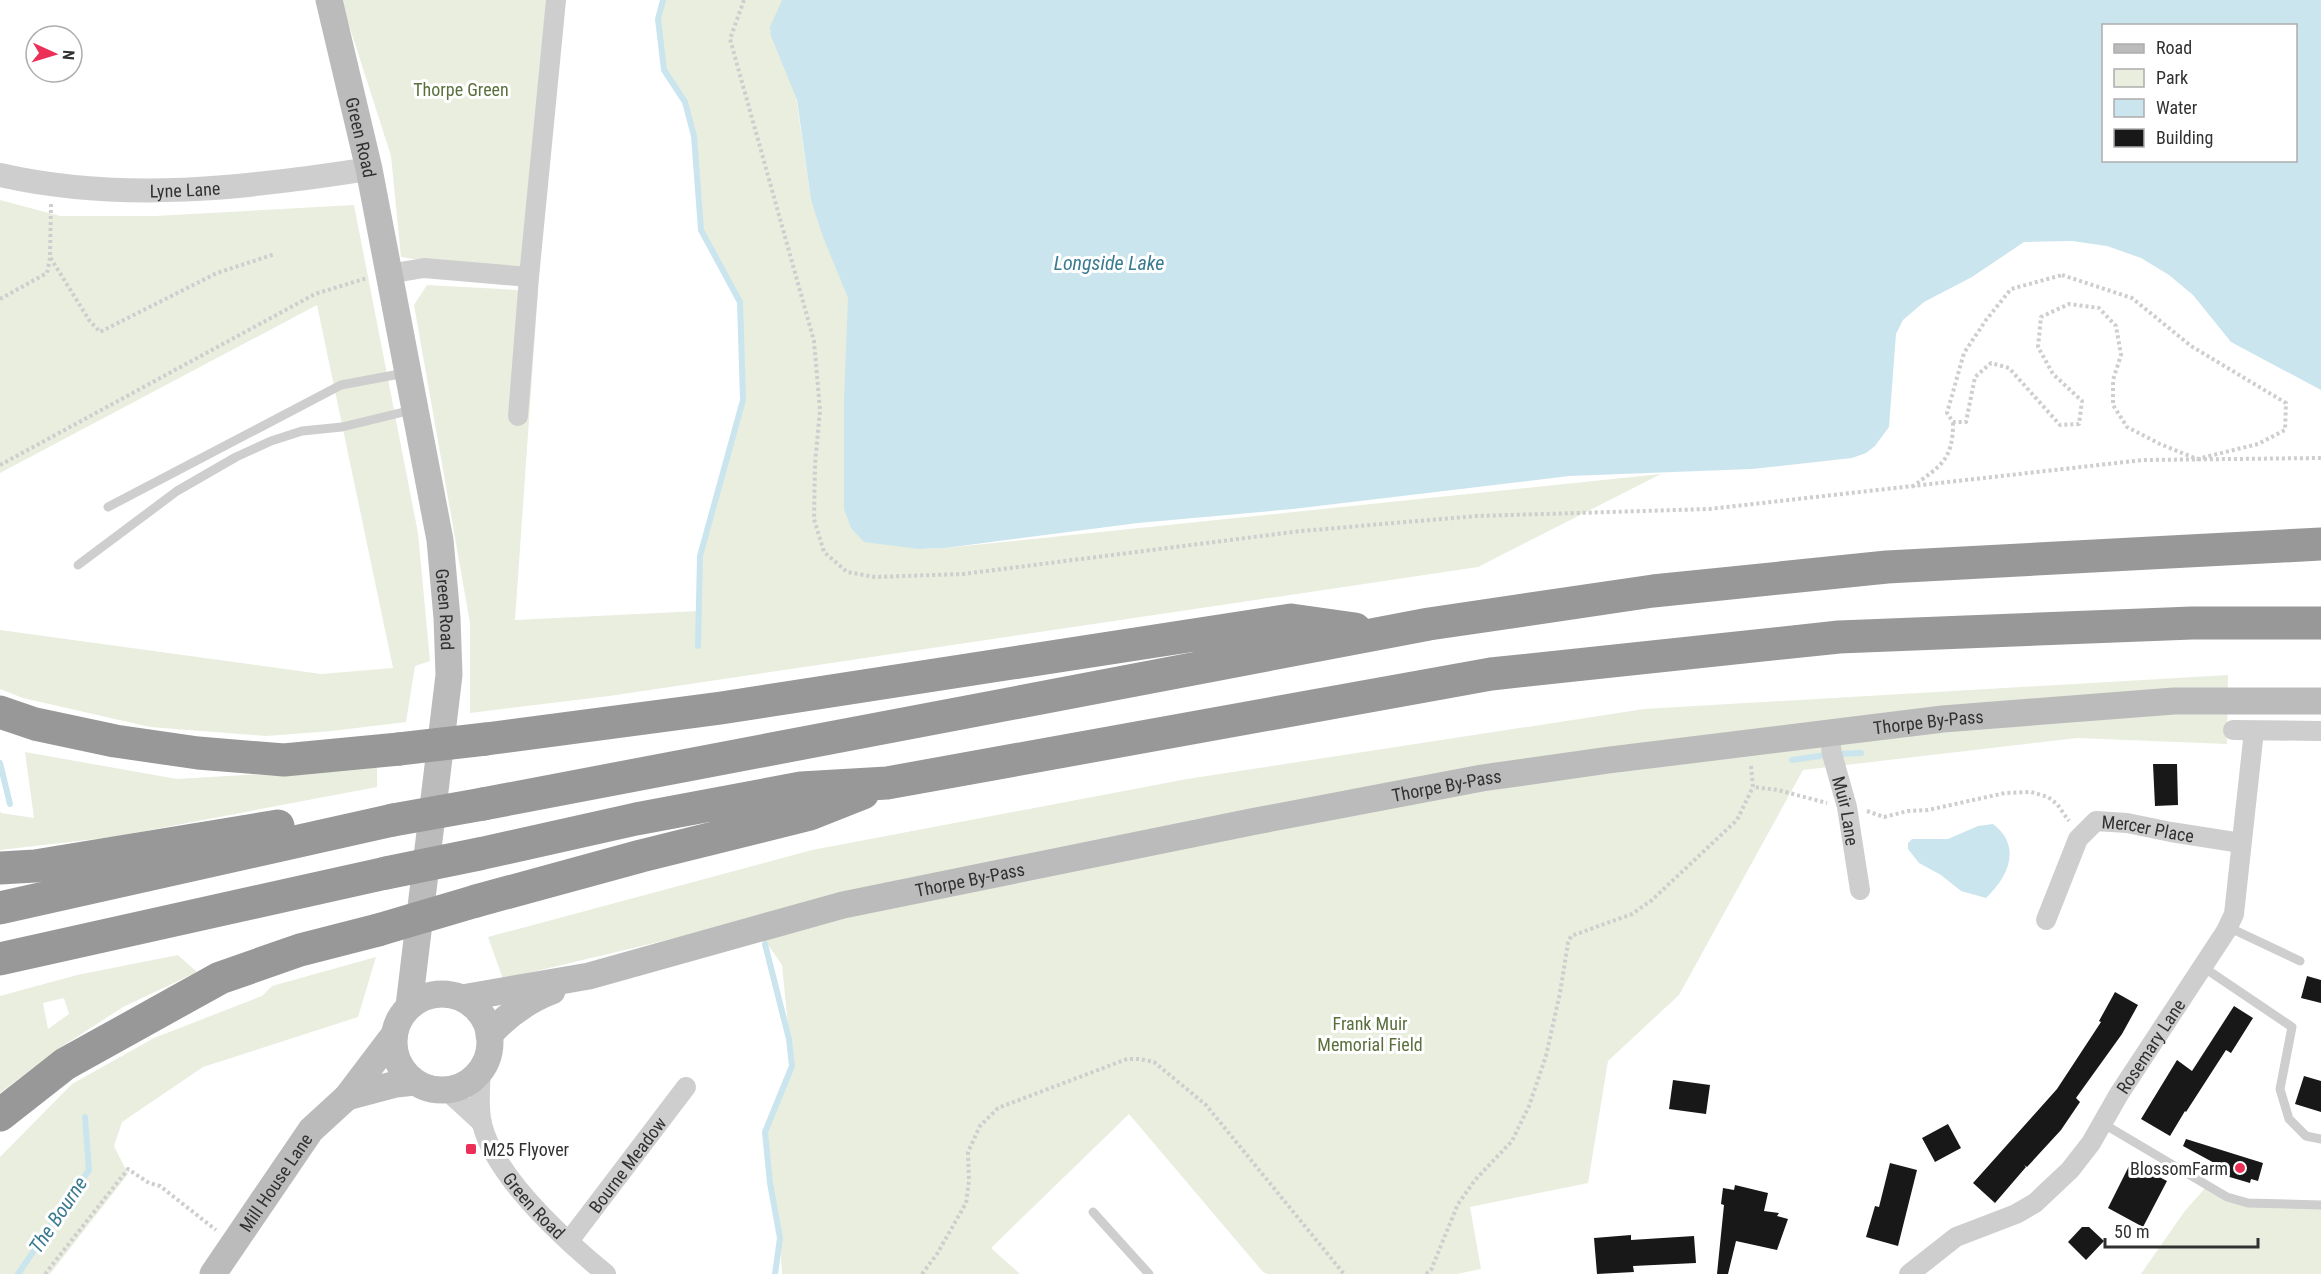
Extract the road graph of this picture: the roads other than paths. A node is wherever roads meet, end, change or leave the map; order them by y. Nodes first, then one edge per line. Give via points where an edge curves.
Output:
1 (329, 0) edge
2 (556, 0) edge
3 (369, 169) junction
4 (0, 175) edge
5 (388, 274) junction
6 (529, 277) junction
7 (407, 373) junction
8 (414, 410) junction
9 (518, 416) dead end
10 (108, 507) dead end
11 (2321, 544) edge
12 (78, 565) dead end
13 (2321, 622) edge
14 (1384, 632) junction
15 (2321, 700) edge
16 (0, 712) edge
17 (2233, 730) dead end
18 (2254, 731) junction
19 (2321, 731) edge
20 (1829, 732) junction
21 (887, 783) junction
22 (393, 820) junction
23 (2241, 843) junction
24 (0, 868) edge
25 (1860, 890) dead end
26 (0, 908) edge
27 (2046, 920) dead end
28 (2228, 927) junction
29 (417, 947) junction
30 (0, 959) edge
31 (2300, 961) dead end
32 (2203, 967) junction
33 (589, 976) junction
34 (453, 996) junction
35 (409, 1006) junction
36 (394, 1035) junction
37 (489, 1035) junction
38 (481, 1070) junction
39 (415, 1082) junction
40 (686, 1087) dead end
41 (446, 1090) junction
42 (347, 1097) junction
43 (0, 1115) edge
44 (482, 1123) junction
45 (2102, 1123) junction
46 (2321, 1139) edge
47 (2321, 1205) edge
48 (1093, 1212) dead end
49 (569, 1241) junction
50 (213, 1274) edge
51 (606, 1274) edge
52 (1149, 1274) edge
53 (1909, 1274) edge

1 - 3 main road, Green Road
2 - 6 street
3 - 4 street, Lyne Lane via 279,183 181,191 51,185
3 - 5 main road, Green Road
5 - 6 street via 424,268
5 - 7 main road, Green Road
6 - 9 street
7 - 8 main road, Green Road
7 - 10 lane via 341,385
8 - 12 lane via 342,427 302,431 254,449 177,491
8 - 29 main road, Green Road via 440,540 449,675
11 - 14 highway via 1887,567 1653,591
13 - 21 highway via 2192,623 1839,637 1491,674
14 - 16 highway, bridge via 1291,620 721,708 486,740 284,760 115,741 35,724
14 - 22 highway, bridge
15 - 20 main road, Thorpe By-Pass via 2174,701
17 - 18 street
18 - 19 street
18 - 23 street, Rosemary Lane
20 - 25 street, Muir Lane via 1847,807
20 - 33 main road, Thorpe By-Pass via 1482,778 1251,822 843,905
21 - 30 highway, bridge via 801,788 636,819
21 - 43 highway, bridge via 810,814 476,901 300,950 220,978 65,1064
22 - 24 highway via 316,819 35,866
22 - 26 highway
23 - 27 street, Mercer Place via 2096,820 2078,839
23 - 28 street, Rosemary Lane via 2234,914
28 - 31 lane
28 - 32 street, Rosemary Lane
29 - 34 main road
29 - 35 main road, Green Road
32 - 45 street, Rosemary Lane
32 - 46 lane via 2292,1027 2280,1089 2289,1119 2306,1136
33 - 34 main road, Thorpe By-Pass
33 - 37 main road, Thorpe By-Pass via 540,995 505,1017
34 - 35 main road via 425,996
34 - 37 main road via 478,1010
35 - 36 main road via 397,1021
36 - 39 main road via 395,1059
36 - 42 main road, Mill House Lane
37 - 38 main road via 486,1063
38 - 41 main road via 474,1079
38 - 44 street, Green Road
39 - 41 main road
39 - 42 main road, Mill House Lane
40 - 49 street, Bourne Meadow
41 - 44 street, Green Road
42 - 50 main road, Mill House Lane via 311,1130
44 - 49 street, Green Road via 490,1146 510,1176
45 - 47 lane via 2227,1197 2248,1203
45 - 53 street, Rosemary Lane via 2070,1170 2035,1203 1956,1237
48 - 52 lane
49 - 51 street, Green Road

